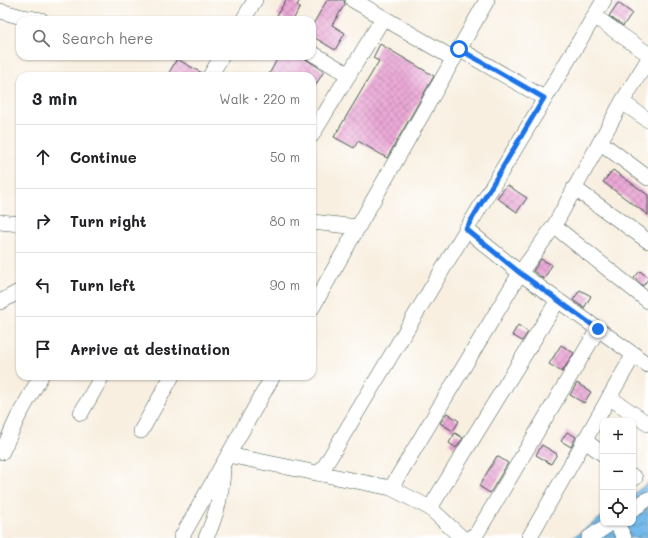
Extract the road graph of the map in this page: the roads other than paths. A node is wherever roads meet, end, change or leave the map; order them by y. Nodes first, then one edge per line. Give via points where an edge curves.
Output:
1 (255, 0) edge
2 (353, 0) edge
3 (487, 0) edge
4 (604, 0) edge
5 (0, 11) edge
6 (18, 16) edge
7 (250, 16) edge
8 (594, 16) junction
9 (383, 18) junction
10 (456, 54) junction
11 (648, 54) edge
12 (316, 55) edge
13 (220, 60) edge
14 (648, 60) edge
15 (212, 72) edge
16 (349, 75) junction
17 (544, 98) junction
18 (622, 102) junction
19 (648, 120) edge
20 (316, 129) edge
21 (600, 142) junction
22 (648, 178) edge
23 (574, 188) junction
24 (0, 222) edge
25 (316, 222) edge
26 (16, 224) edge
27 (554, 226) junction
28 (358, 227) junction
29 (466, 229) junction
30 (648, 241) edge
31 (520, 273) junction
32 (16, 293) edge
33 (558, 300) junction
34 (316, 301) edge
35 (648, 301) edge
36 (0, 302) edge
37 (598, 329) junction
38 (634, 354) junction
39 (648, 365) edge
40 (40, 380) edge
41 (100, 380) edge
42 (170, 380) edge
43 (271, 380) edge
44 (609, 397) junction
45 (81, 413) dead end
46 (648, 424) edge
47 (141, 431) dead end
48 (584, 440) junction
49 (2, 446) edge
50 (600, 452) edge
51 (225, 460) junction
52 (320, 474) junction
53 (391, 488) junction
54 (648, 499) edge
55 (636, 507) edge
56 (430, 508) junction
57 (607, 526) edge
58 (618, 526) edge
59 (181, 538) edge
60 (206, 538) edge
61 (462, 538) edge
62 (470, 538) edge
63 (529, 538) edge
64 (589, 538) edge
65 (624, 538) edge

1 - 7 street
2 - 9 street
3 - 10 street
4 - 8 street
5 - 6 street
8 - 11 street
8 - 17 street
9 - 10 street
9 - 16 street
10 - 17 street
10 - 28 street
12 - 16 street
13 - 15 street
14 - 18 street
16 - 20 street
17 - 29 street
18 - 19 street
18 - 21 street
21 - 22 street
21 - 23 street
23 - 27 street
23 - 30 street
24 - 26 street
25 - 28 street
27 - 31 street
27 - 35 street
28 - 34 street
29 - 31 street
29 - 52 street
31 - 33 street
31 - 53 street
32 - 36 street
33 - 37 street
33 - 56 street
37 - 38 street
37 - 62 street via 477,533
38 - 39 street
38 - 44 street
40 - 49 street
41 - 45 street
42 - 47 street
43 - 51 street
44 - 46 street
44 - 48 street
48 - 50 street
48 - 63 street
51 - 52 street
51 - 59 street
51 - 60 street via 213,524
52 - 53 street
53 - 56 street
54 - 55 street
56 - 61 street
57 - 64 street
58 - 65 street

